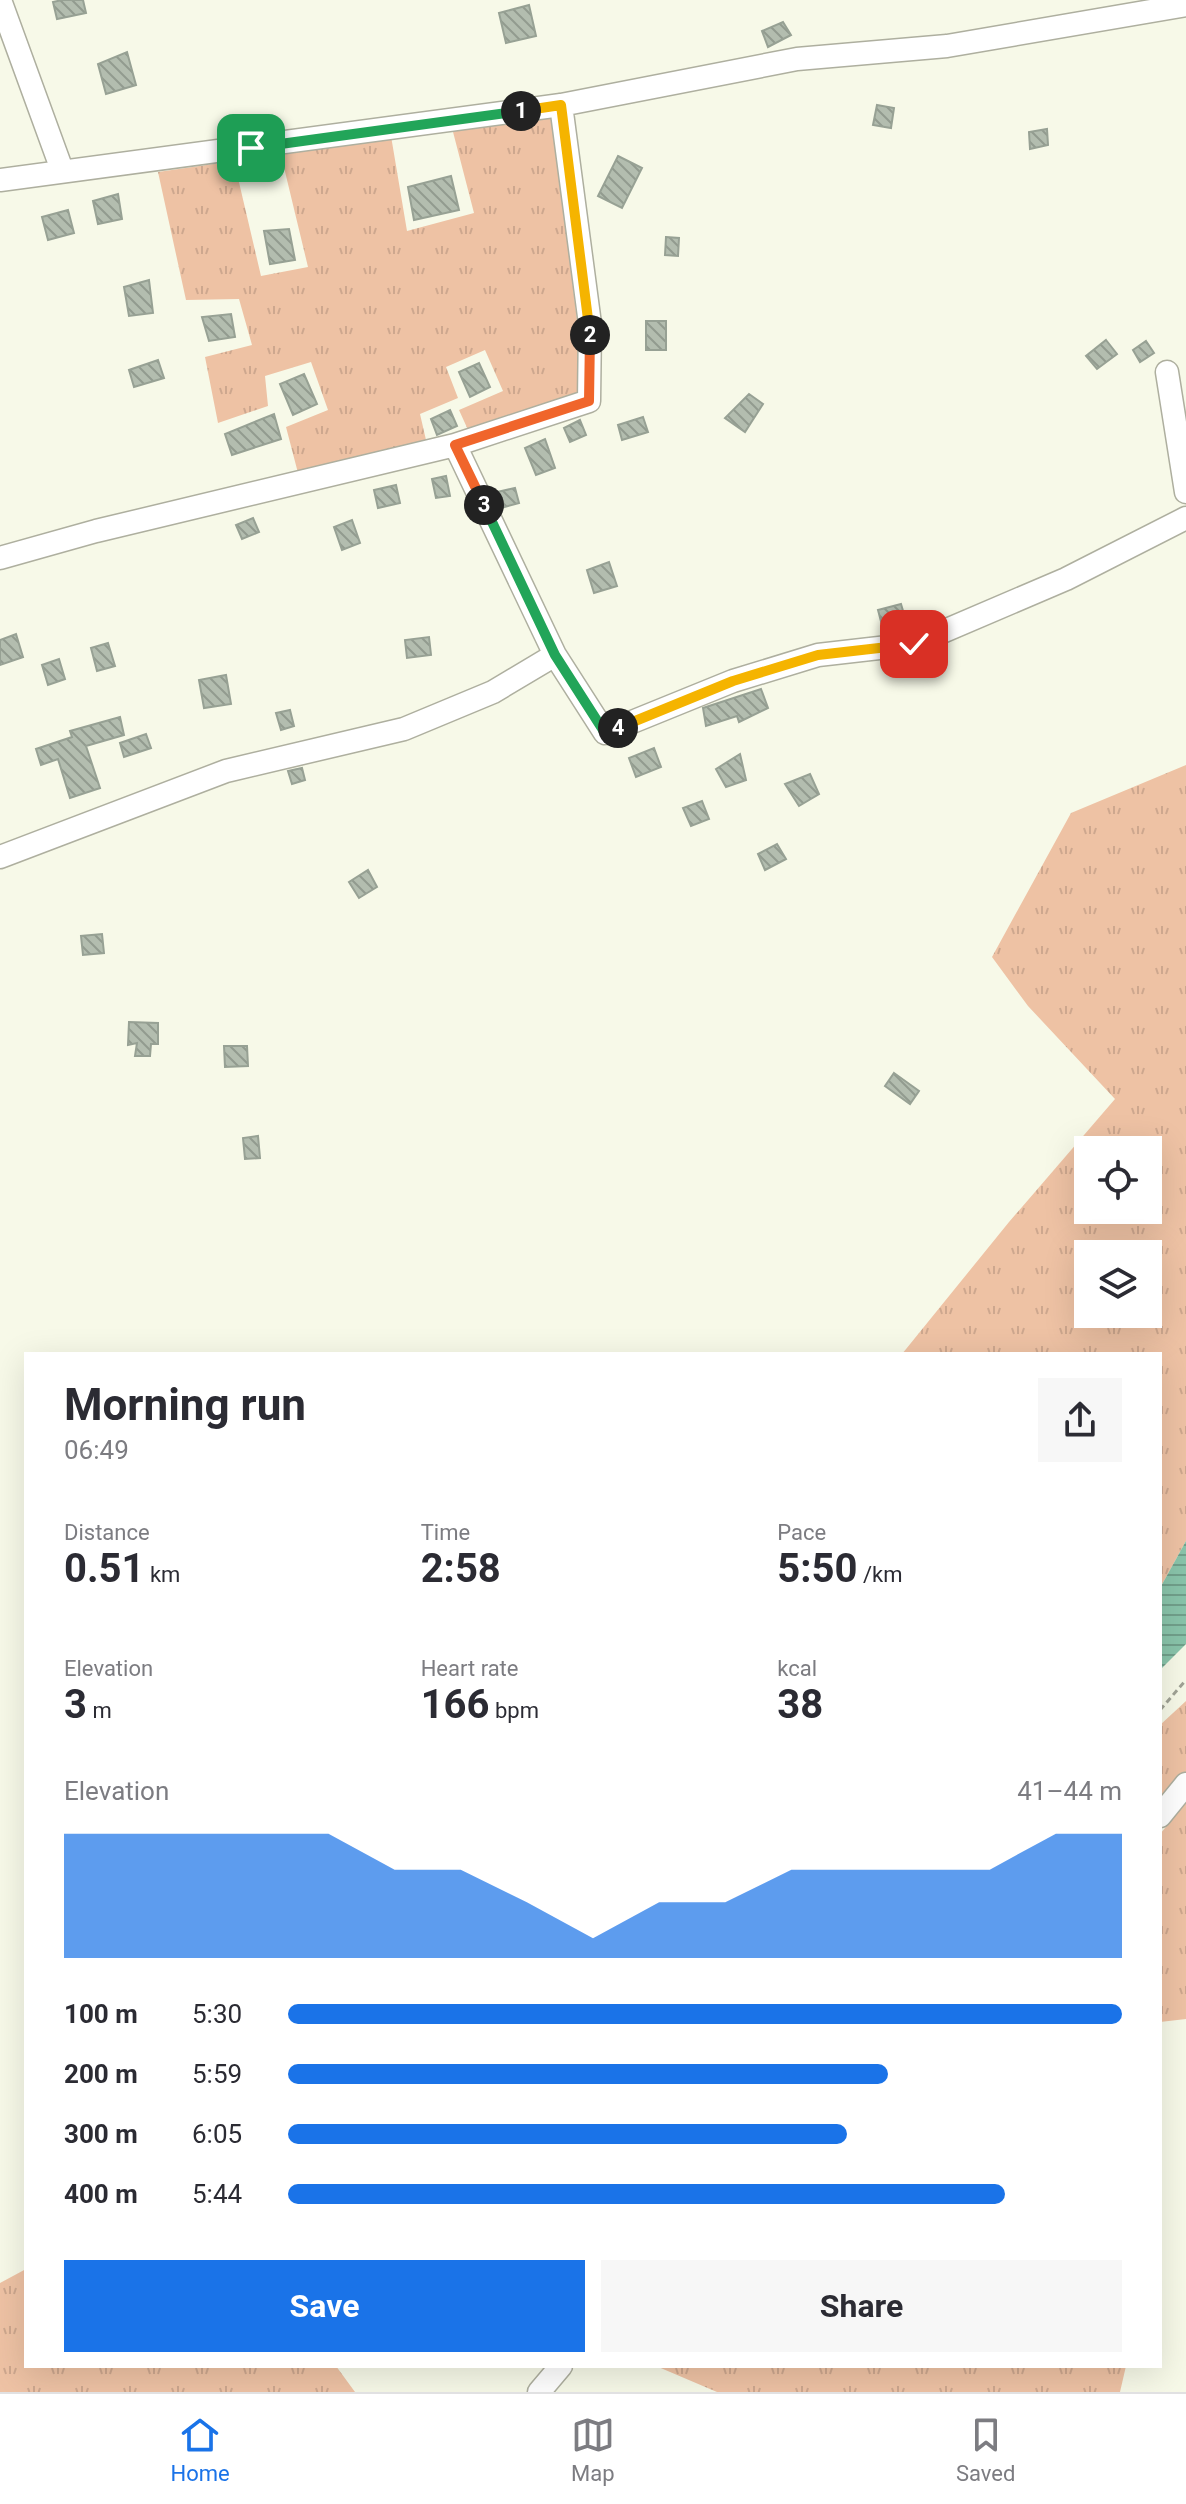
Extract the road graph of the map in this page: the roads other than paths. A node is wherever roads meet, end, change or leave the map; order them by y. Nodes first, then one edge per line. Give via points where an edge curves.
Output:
1 (0, 0) edge
2 (1186, 5) edge
3 (561, 105) junction
4 (62, 170) junction
5 (0, 180) edge
6 (1167, 372) dead end
7 (455, 445) junction
8 (1186, 492) edge
9 (1186, 518) edge
10 (0, 558) edge
11 (555, 655) junction
12 (0, 857) edge
13 (1186, 1784) edge
14 (1162, 1814) edge
15 (559, 2368) edge
16 (539, 2392) edge

1 - 4 street
2 - 3 street via 947,46 797,59
3 - 4 street via 148,163
3 - 7 street via 590,324 589,401
4 - 5 street
6 - 8 street
7 - 10 street
7 - 11 street
9 - 11 street via 1066,579 914,644 818,655 733,681 605,733
11 - 12 street via 493,692 404,729 226,771
13 - 14 street
15 - 16 street

